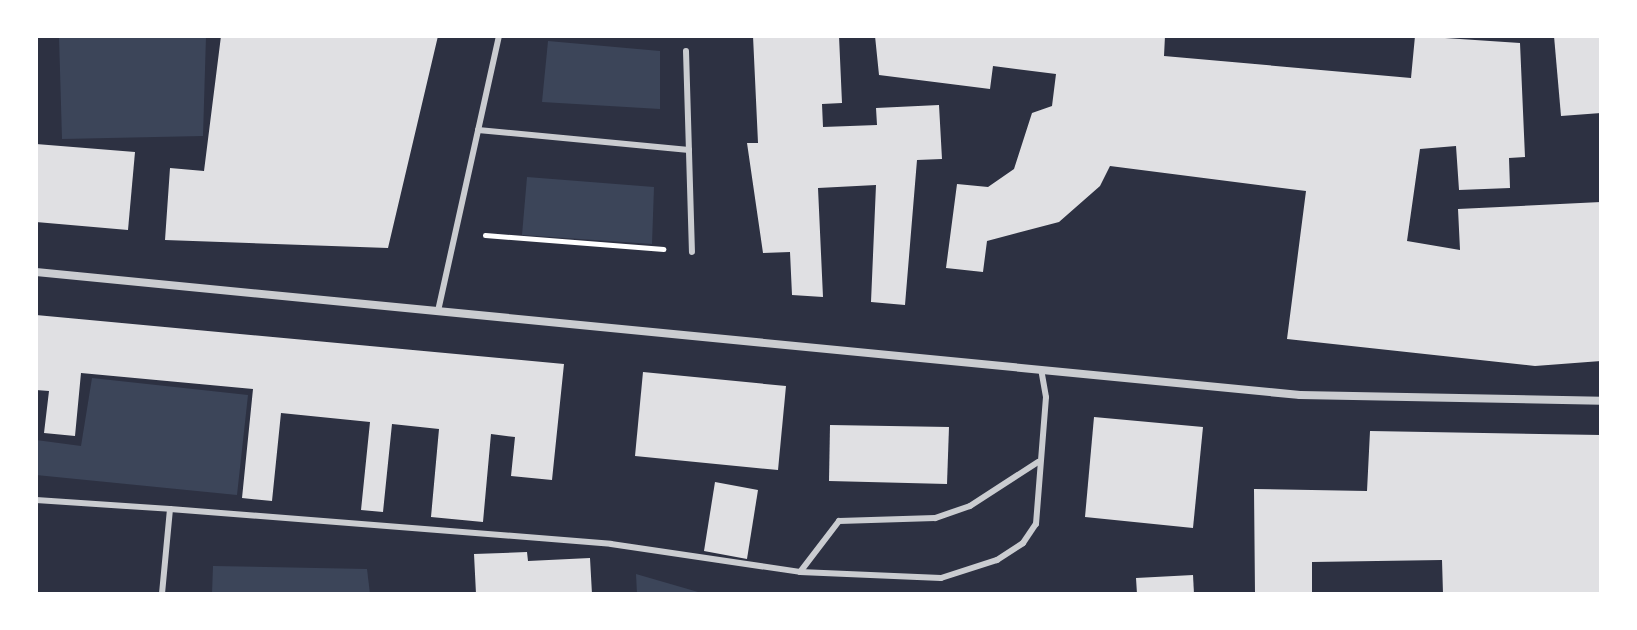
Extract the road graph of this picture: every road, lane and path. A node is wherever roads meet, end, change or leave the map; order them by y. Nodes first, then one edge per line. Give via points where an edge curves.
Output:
1 (499, 36) edge
2 (686, 51) dead end
3 (478, 130) junction
4 (689, 150) junction
5 (455, 233) junction
6 (692, 252) joint
7 (36, 272) edge
8 (438, 311) junction
9 (1041, 369) junction
10 (1601, 401) edge
11 (1038, 462) junction
12 (36, 500) edge
13 (170, 509) junction
14 (800, 572) junction
15 (162, 594) edge

1 - 3 lane
2 - 4 lane
3 - 4 lane
3 - 5 lane
4 - 6 lane
5 - 6 path
5 - 8 lane
7 - 8 street
8 - 9 street
9 - 10 street via 1300,395
9 - 11 lane via 1046,397
11 - 14 lane via 970,506 935,518 839,521
11 - 14 lane via 1036,524 997,560 941,578
12 - 13 lane
13 - 14 lane via 611,544
13 - 15 lane

